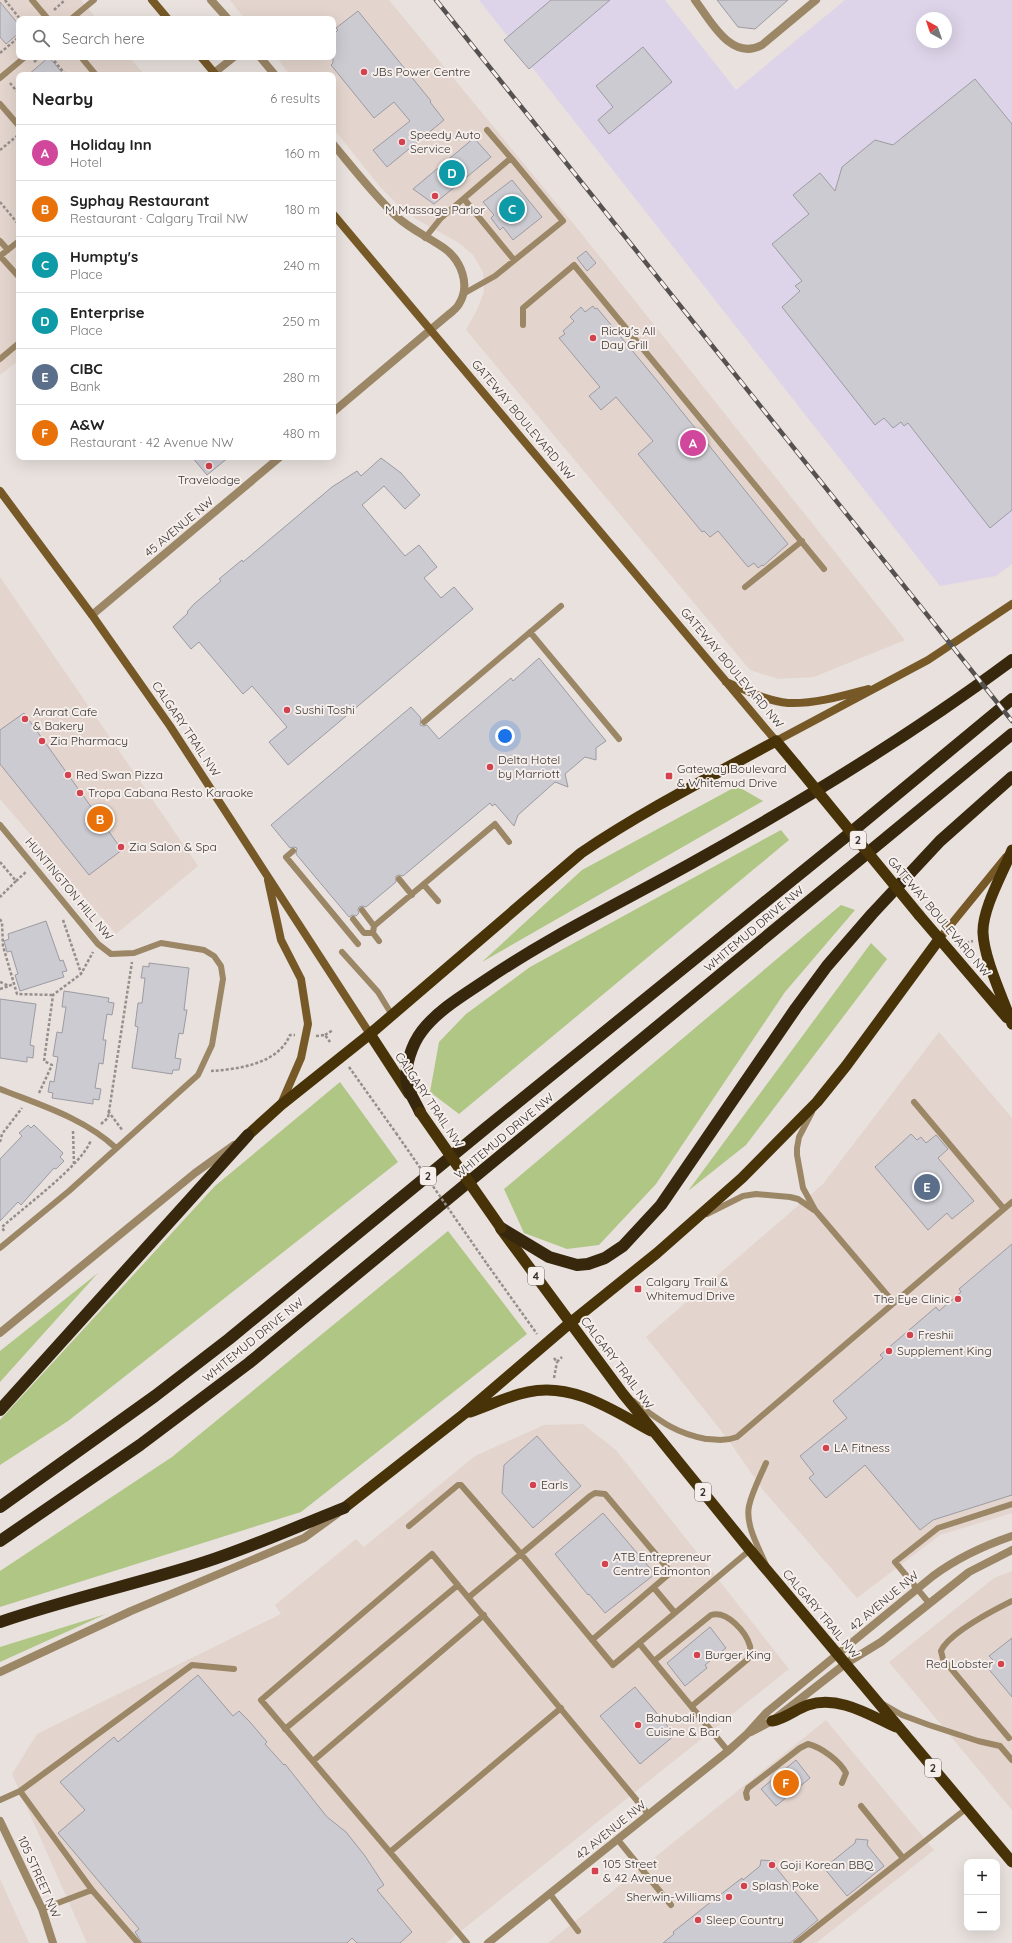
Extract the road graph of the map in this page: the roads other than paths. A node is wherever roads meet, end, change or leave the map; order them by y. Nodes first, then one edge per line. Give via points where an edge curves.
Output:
1 (32, 0) edge
2 (94, 0) edge
3 (152, 0) edge
4 (211, 0) edge
5 (695, 0) edge
6 (816, 0) edge
7 (45, 16) edge
8 (75, 16) edge
9 (165, 16) edge
10 (225, 16) edge
11 (21, 60) edge
12 (84, 60) edge
13 (203, 60) edge
14 (230, 60) edge
15 (262, 60) edge
16 (94, 72) edge
17 (212, 72) edge
18 (216, 72) edge
19 (272, 72) edge
20 (0, 78) edge
21 (0, 104) edge
22 (16, 123) edge
23 (487, 130) dead end
24 (336, 148) edge
25 (511, 158) junction
26 (464, 199) junction
27 (336, 218) edge
28 (425, 238) junction
29 (0, 241) edge
30 (16, 243) edge
31 (8, 250) junction
32 (0, 256) edge
33 (514, 260) junction
34 (16, 274) edge
35 (463, 294) junction
36 (523, 325) dead end
37 (430, 330) junction
38 (16, 346) edge
39 (0, 359) edge
40 (336, 409) edge
41 (276, 460) edge
42 (0, 491) edge
43 (802, 541) junction
44 (824, 569) dead end
45 (745, 587) dead end
46 (1012, 604) edge
47 (561, 606) dead end
48 (92, 615) junction
49 (530, 632) junction
50 (928, 660) junction
51 (1012, 660) edge
52 (724, 680) junction
53 (1012, 699) edge
54 (424, 722) dead end
55 (1012, 734) edge
56 (619, 739) dead end
57 (776, 741) junction
58 (1012, 777) edge
59 (0, 825) edge
60 (509, 842) dead end
61 (1012, 850) edge
62 (293, 851) dead end
63 (267, 875) junction
64 (399, 879) dead end
65 (424, 885) junction
66 (412, 894) junction
67 (438, 901) dead end
68 (362, 910) dead end
69 (353, 919) dead end
70 (374, 926) junction
71 (373, 933) junction
72 (940, 938) junction
73 (379, 941) dead end
74 (358, 944) dead end
75 (342, 952) dead end
76 (392, 1015) junction
77 (1012, 1024) edge
78 (370, 1034) junction
79 (0, 1089) edge
80 (817, 1102) junction
81 (914, 1102) dead end
82 (281, 1105) junction
83 (420, 1112) junction
84 (248, 1135) junction
85 (116, 1148) junction
86 (1012, 1202) edge
87 (1004, 1209) junction
88 (815, 1210) junction
89 (696, 1219) junction
90 (501, 1228) junction
91 (0, 1248) edge
92 (894, 1303) junction
93 (570, 1323) junction
94 (0, 1333) edge
95 (623, 1394) junction
96 (0, 1410) edge
97 (464, 1414) junction
98 (656, 1434) junction
99 (766, 1463) dead end
100 (1012, 1504) edge
101 (0, 1507) edge
102 (344, 1508) junction
103 (409, 1526) dead end
104 (1012, 1536) edge
105 (0, 1541) edge
106 (750, 1550) junction
107 (1012, 1550) edge
108 (521, 1554) junction
109 (770, 1574) junction
110 (458, 1584) junction
111 (654, 1588) junction
112 (917, 1589) junction
113 (470, 1597) junction
114 (1012, 1601) edge
115 (929, 1603) junction
116 (675, 1613) junction
117 (484, 1616) junction
118 (0, 1622) edge
119 (592, 1640) junction
120 (639, 1643) junction
121 (838, 1655) junction
122 (654, 1661) junction
123 (845, 1664) junction
124 (234, 1669) dead end
125 (0, 1672) edge
126 (875, 1699) junction
127 (692, 1706) junction
128 (561, 1708) junction
129 (772, 1721) junction
130 (899, 1728) junction
131 (285, 1729) junction
132 (747, 1734) junction
133 (1011, 1737) edge
134 (1000, 1746) junction
135 (728, 1750) junction
136 (1012, 1760) edge
137 (313, 1761) junction
138 (842, 1783) dead end
139 (20, 1791) junction
140 (747, 1798) dead end
141 (0, 1800) edge
142 (860, 1806) dead end
143 (967, 1808) junction
144 (649, 1815) junction
145 (0, 1821) edge
146 (618, 1840) junction
147 (390, 1852) junction
148 (903, 1858) junction
149 (1012, 1862) edge
150 (92, 1890) junction
151 (550, 1894) junction
152 (671, 1905) dead end
153 (42, 1909) junction
154 (578, 1930) dead end
155 (52, 1943) edge
156 (138, 1943) edge
157 (467, 1943) edge
158 (488, 1943) edge
159 (796, 1943) edge

1 - 7 lane
2 - 8 lane
3 - 9 main road
4 - 10 street
5 - 6 street via 726,40 733,46 746,50 762,45
11 - 20 lane
12 - 16 lane
13 - 17 main road
14 - 18 street
15 - 19 street
21 - 22 lane
23 - 25 lane
24 - 28 street via 380,200
25 - 26 lane
25 - 33 lane via 563,221
26 - 28 lane via 441,218
26 - 33 lane
27 - 37 main road, GATEWAY BOULEVARD NW
28 - 35 street via 444,248 457,261 463,274
29 - 31 lane
30 - 31 lane
31 - 32 lane
32 - 34 lane
33 - 35 lane via 495,276
35 - 37 street via 459,305
36 - 43 lane via 522,308 574,265
37 - 40 street
37 - 52 main road, GATEWAY BOULEVARD NW
38 - 39 lane
41 - 48 street, 45 AVENUE NW
42 - 48 main road, CALGARY TRAIL NW
43 - 44 lane
43 - 45 lane
46 - 50 main road
47 - 49 lane
48 - 63 main road, CALGARY TRAIL NW via 174,732
49 - 54 lane
49 - 56 lane
50 - 52 main road via 874,687 833,698 802,702 788,703 770,699
50 - 57 main road
51 - 83 highway via 951,705 835,780 523,956 470,990 421,1032 410,1054 407,1082
52 - 57 main road, GATEWAY BOULEVARD NW
53 - 101 highway, WHITEMUD DRIVE NW / 2 via 229,1339 155,1396
55 - 105 highway, WHITEMUD DRIVE NW via 249,1363 140,1445
57 - 72 highway, GATEWAY BOULEVARD NW / 2, bridge
57 - 76 highway via 644,813 581,853
58 - 90 highway via 940,841 827,966 661,1205 623,1246 605,1258 577,1265 548,1257
59 - 85 lane, HUNTINGTON HILL NW via 98,944 111,954 134,953 161,943 204,950 214,956 221,966 223,979 212,1045 200,1072
60 - 65 lane via 495,824
61 - 72 main road
61 - 77 highway via 990,904 983,932 989,960
62 - 74 lane via 286,857
63 - 78 main road, CALGARY TRAIL NW
63 - 82 main road via 280,940 301,979 308,1024 301,1058
64 - 66 lane
65 - 66 lane
65 - 67 lane
66 - 70 lane
68 - 70 lane
69 - 71 lane via 364,933
70 - 71 lane
71 - 73 lane
72 - 77 highway, GATEWAY BOULEVARD NW / 2
72 - 80 highway
75 - 76 lane via 378,992
76 - 78 highway
78 - 82 highway
78 - 83 highway, CALGARY TRAIL NW
79 - 85 lane via 80,1122
80 - 88 lane via 799,1137 797,1155 804,1188
80 - 89 highway via 767,1154
81 - 87 lane
82 - 84 highway
83 - 90 highway, CALGARY TRAIL NW, bridge
84 - 94 street via 195,1173
84 - 96 highway
85 - 91 lane, HUNTINGTON HILL NW
86 - 87 lane
87 - 92 lane
88 - 89 lane via 798,1199 756,1194 743,1196
88 - 92 lane
89 - 93 highway
90 - 93 highway, CALGARY TRAIL NW / 4
92 - 95 lane via 732,1439 724,1441 685,1434 669,1427
93 - 95 highway, CALGARY TRAIL NW / 2
93 - 97 highway
95 - 98 highway, CALGARY TRAIL NW / 2
97 - 98 highway via 530,1392 553,1391 591,1399
97 - 102 highway
98 - 106 highway, CALGARY TRAIL NW / 2
99 - 109 lane via 748,1511 751,1526
100 - 112 lane via 938,1528 895,1562
102 - 118 highway via 204,1562
102 - 125 street via 304,1538 131,1611
103 - 108 lane via 462,1485
104 - 112 street, 42 AVENUE NW via 962,1556
106 - 109 highway, CALGARY TRAIL NW / 2
106 - 116 lane
107 - 115 street, 42 AVENUE NW via 969,1572
108 - 111 lane via 590,1496 600,1493 608,1497 669,1570 669,1574
108 - 113 lane
108 - 119 lane
109 - 121 highway, CALGARY TRAIL NW / 2
110 - 113 lane
110 - 131 lane
110 - 131 lane via 432,1554 260,1700
111 - 116 lane
111 - 119 lane
112 - 115 lane
112 - 121 street, 42 AVENUE NW
113 - 117 lane
114 - 133 lane via 978,1619 946,1644 941,1651 943,1659
115 - 123 street, 42 AVENUE NW via 876,1645
116 - 120 lane
117 - 128 lane
117 - 137 lane
119 - 120 lane via 613,1665
120 - 122 lane
121 - 123 highway, CALGARY TRAIL NW / 2
121 - 132 street, 42 AVENUE NW via 767,1712
122 - 127 lane
122 - 127 lane via 707,1617 716,1613 728,1617 746,1638 750,1648 748,1659
123 - 126 highway, CALGARY TRAIL NW / 2
123 - 129 street, 42 AVENUE NW
124 - 139 lane via 192,1665
126 - 130 highway, CALGARY TRAIL NW / 2
126 - 134 lane via 902,1715
127 - 135 lane
128 - 144 lane
128 - 147 lane
129 - 130 highway via 815,1703 832,1702 854,1708
129 - 132 street, 42 AVENUE NW
130 - 143 highway, CALGARY TRAIL NW / 2
131 - 137 lane
132 - 135 street, 42 AVENUE NW
133 - 134 lane
134 - 136 lane
135 - 144 street, 42 AVENUE NW
137 - 147 lane
138 - 140 lane via 846,1773 842,1766 808,1744 748,1788
139 - 141 lane
139 - 150 lane
142 - 148 lane
143 - 148 lane
143 - 149 highway, CALGARY TRAIL NW / 2
144 - 146 street, 42 AVENUE NW
145 - 153 street, 105 STREET NW
146 - 151 street, 42 AVENUE NW
146 - 152 lane
147 - 157 lane
148 - 159 lane
150 - 153 lane
150 - 156 lane
151 - 154 lane
151 - 158 street, 42 AVENUE NW
153 - 155 street, 105 STREET NW

